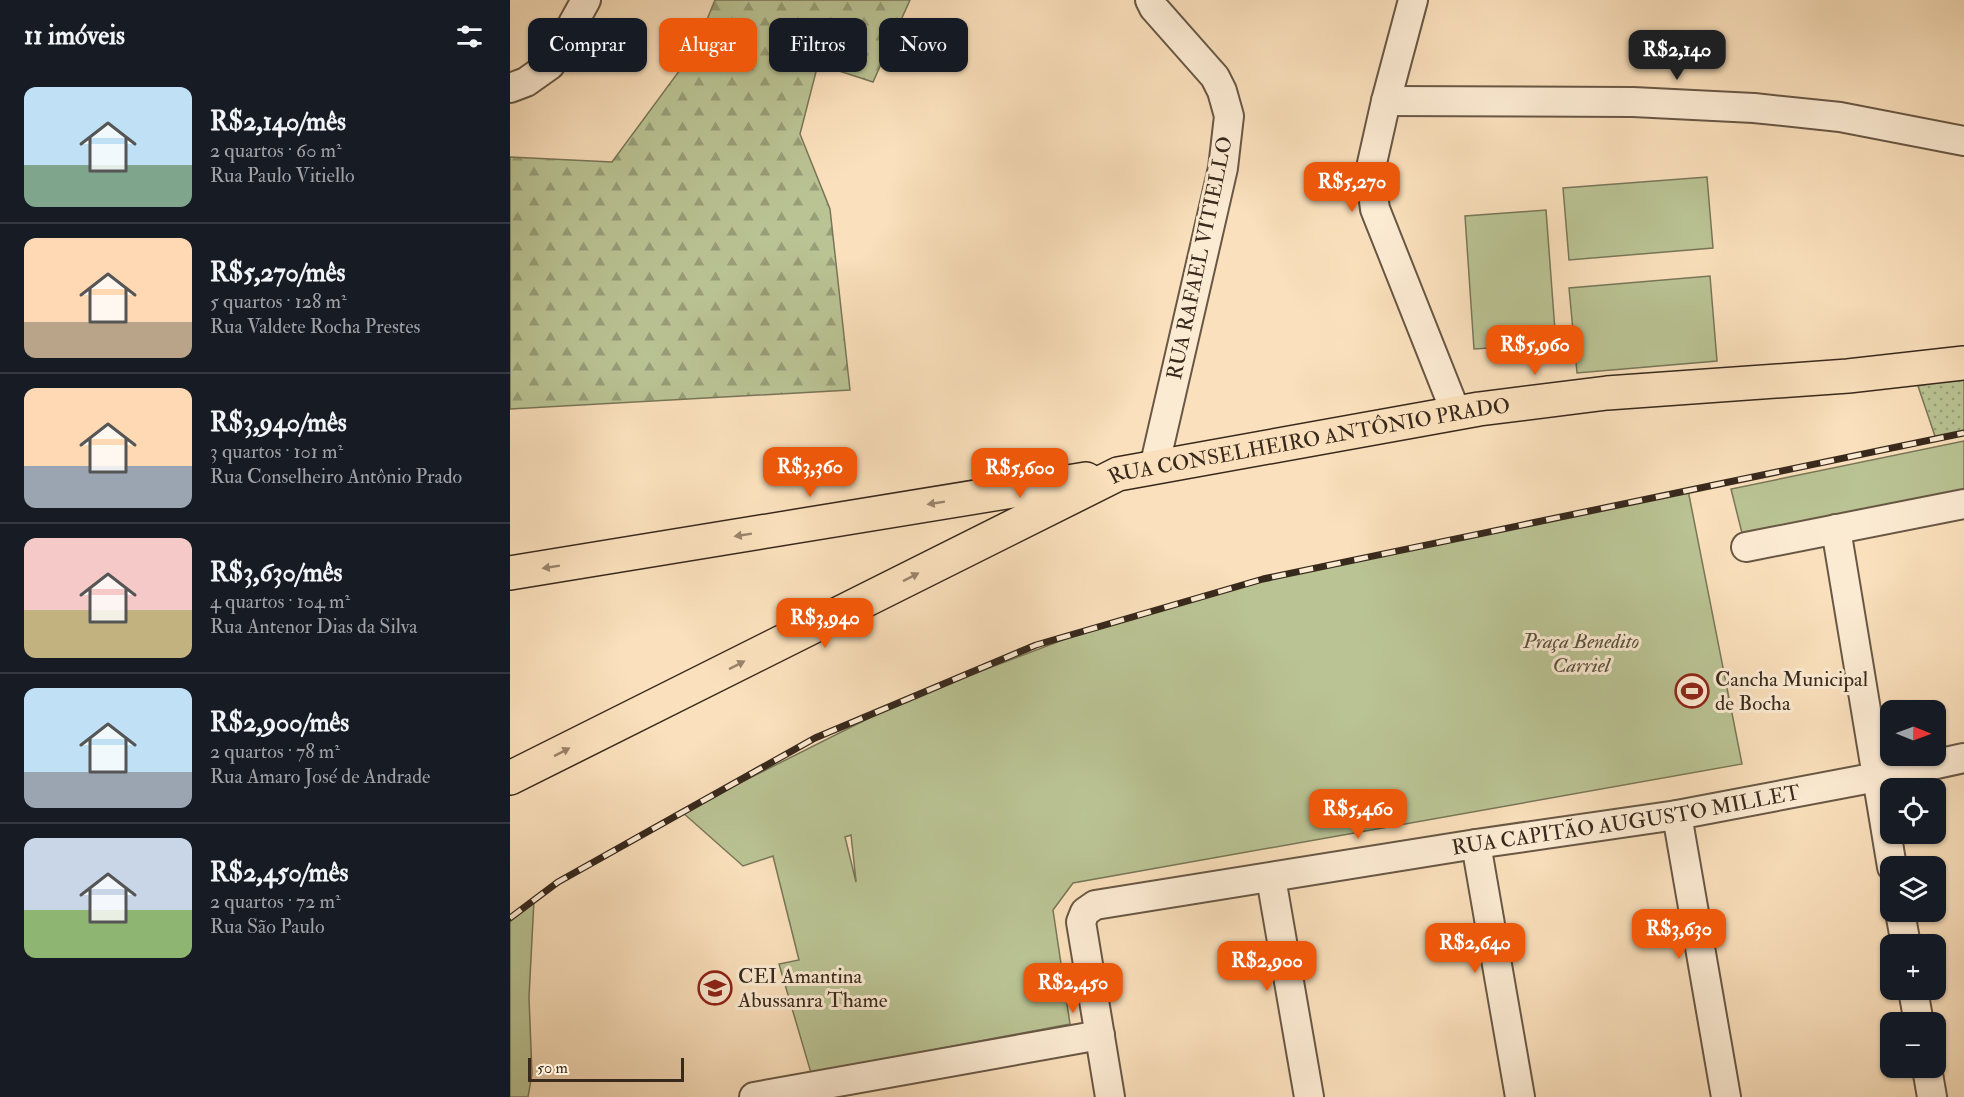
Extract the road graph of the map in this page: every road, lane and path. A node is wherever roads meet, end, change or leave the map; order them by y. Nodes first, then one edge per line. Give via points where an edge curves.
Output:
1 (586, 0) edge
2 (1150, 0) edge
3 (1413, 0) edge
4 (510, 88) edge
5 (1386, 101) junction
6 (1964, 141) edge
7 (1964, 363) edge
8 (1456, 413) junction
9 (1154, 468) junction
10 (1118, 474) junction
11 (981, 495) junction
12 (1964, 504) edge
13 (1836, 529) junction
14 (1001, 532) junction
15 (1746, 547) dead end
16 (510, 573) edge
17 (1964, 758) edge
18 (1877, 777) junction
19 (510, 778) edge
20 (1677, 815) junction
21 (1476, 844) junction
22 (1890, 856) edge
23 (1270, 878) junction
24 (1100, 1035) junction
25 (1929, 1078) edge
26 (819, 1091) edge
27 (754, 1097) edge
28 (1110, 1097) edge
29 (1309, 1097) edge
30 (1520, 1097) edge
31 (1726, 1097) edge
32 (1932, 1097) edge

1 - 4 street via 550,65
2 - 9 street, RUA RAFAEL VITIELLO via 1215,76 1229,116 1222,168
3 - 5 street
5 - 6 street via 1633,102 1754,108 1840,117
5 - 8 street via 1370,172 1375,209
7 - 8 main road, RUA CONSELHEIRO ANTÔNIO PRADO via 1848,376 1607,393
8 - 9 main road, RUA CONSELHEIRO ANTÔNIO PRADO
9 - 10 main road, RUA CONSELHEIRO ANTÔNIO PRADO
10 - 11 main road
10 - 14 main road, RUA CONSELHEIRO ANTÔNIO PRADO
11 - 14 main road via 997,512
11 -> 16 main road
12 - 13 street
13 - 15 street
13 - 18 street
19 -> 14 main road, RUA CONSELHEIRO ANTÔNIO PRADO
17 - 18 street, RUA CAPITÃO AUGUSTO MILLET
18 - 20 street, RUA CAPITÃO AUGUSTO MILLET
18 - 22 street
20 - 21 street, RUA CAPITÃO AUGUSTO MILLET
20 - 31 street
21 - 23 street, RUA CAPITÃO AUGUSTO MILLET
21 - 30 street
23 - 24 street, RUA CAPITÃO AUGUSTO MILLET via 1088,909 1080,922
23 - 29 street
24 - 26 street
24 - 28 street
25 - 32 street
26 - 27 street

